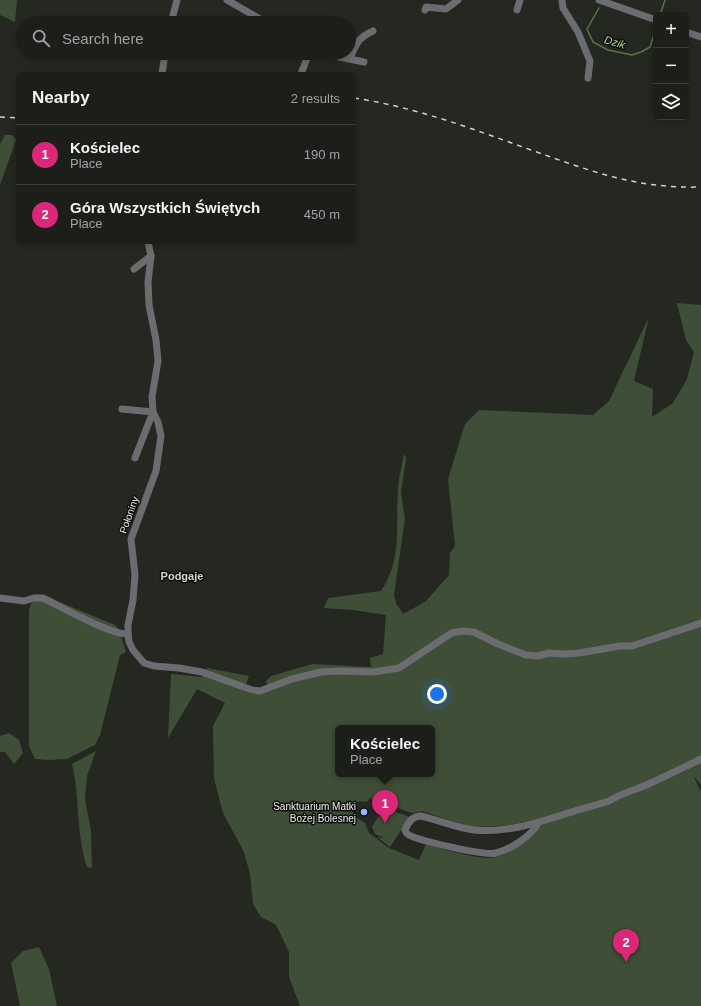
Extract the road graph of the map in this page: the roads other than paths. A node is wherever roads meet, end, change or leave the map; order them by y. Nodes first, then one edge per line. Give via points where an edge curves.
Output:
1 (177, 0) edge
2 (226, 0) edge
3 (458, 0) edge
4 (520, 0) edge
5 (562, 0) edge
6 (599, 0) edge
7 (424, 10) dead end
8 (517, 10) dead end
9 (173, 16) edge
10 (255, 16) edge
11 (653, 19) edge
12 (373, 31) dead end
13 (689, 33) edge
14 (701, 37) edge
15 (356, 45) edge
16 (164, 60) edge
17 (306, 60) edge
18 (356, 60) edge
19 (364, 62) dead end
20 (162, 72) edge
21 (302, 72) edge
22 (588, 78) dead end
23 (148, 244) edge
24 (151, 256) junction
25 (134, 268) dead end
26 (122, 409) dead end
27 (153, 412) junction
28 (135, 458) dead end
29 (0, 598) edge
30 (701, 623) edge
31 (128, 634) junction
32 (701, 759) edge
33 (538, 823) junction

1 - 9 street
2 - 10 street
3 - 7 street via 446,10 426,7
4 - 8 street
5 - 22 street via 590,61
6 - 11 street
12 - 15 street via 362,37
13 - 14 street
16 - 20 street
17 - 21 street
18 - 19 street
23 - 24 street, Połoniny
24 - 25 street
24 - 27 street, Połoniny via 149,304 158,361 152,398
26 - 27 street
27 - 28 street
27 - 31 street, Połoniny via 161,429 161,436 156,471 131,539 135,591
29 - 31 street via 25,601 43,598 111,630
30 - 31 street, Połoniny via 632,646 538,656 526,655 474,632 462,631 452,633 399,668 374,672 317,673 260,691 202,672 144,663 133,650
32 - 33 street via 609,801
33 - 33 street via 522,840 495,854 444,845 407,834 405,830 415,816 466,829 485,831

